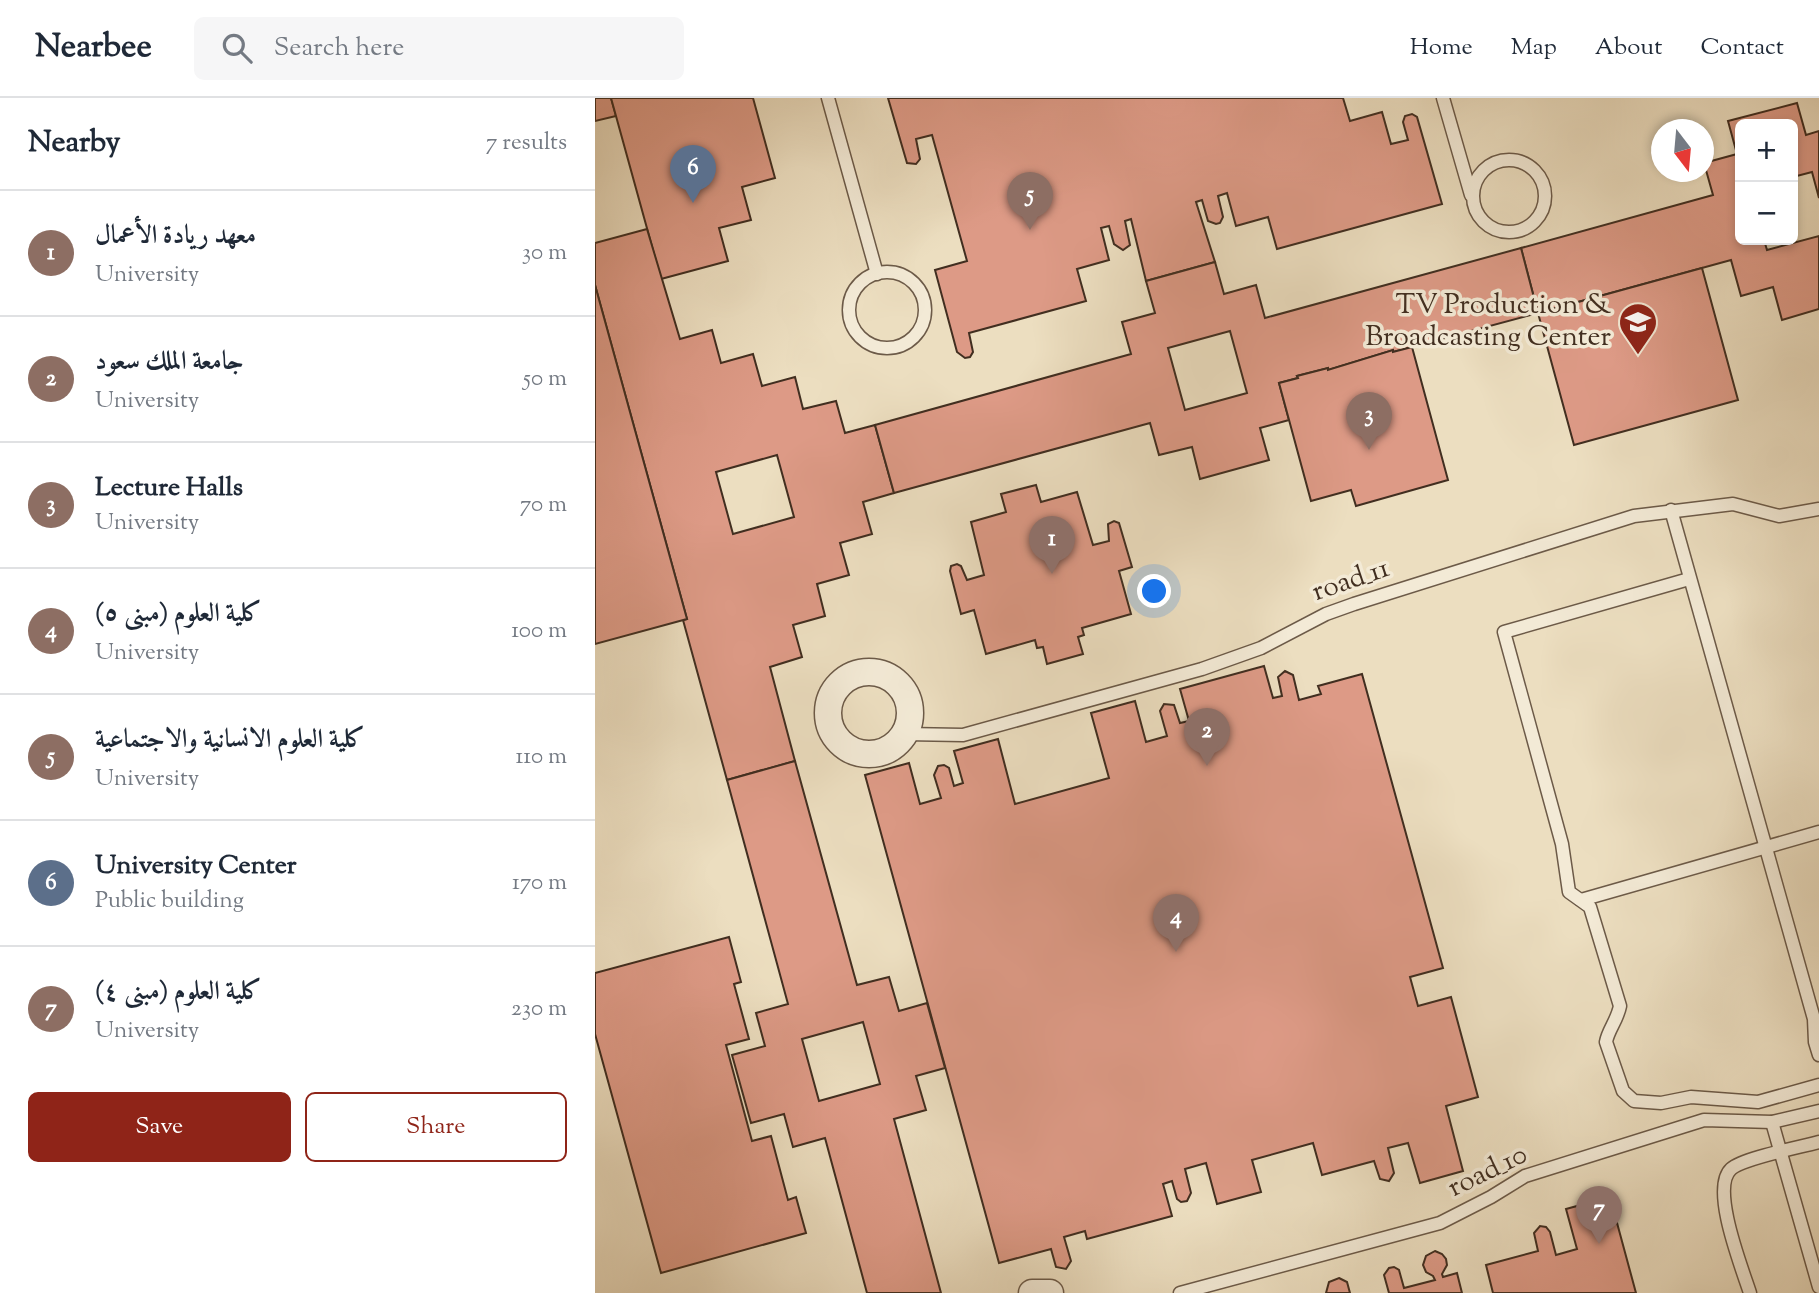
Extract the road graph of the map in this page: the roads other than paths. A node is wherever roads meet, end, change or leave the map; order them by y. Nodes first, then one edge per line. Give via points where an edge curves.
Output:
1 (828, 98) edge
2 (1443, 98) edge
3 (1473, 201) junction
4 (877, 274) junction
5 (1819, 509) edge
6 (1671, 510) junction
7 (1689, 579) junction
8 (905, 734) dead end
9 (1819, 832) edge
10 (1765, 847) junction
11 (1581, 901) junction
12 (1819, 1055) edge
13 (1819, 1085) edge
14 (1819, 1111) edge
15 (1772, 1122) junction
16 (1819, 1142) edge
17 (1782, 1152) junction
18 (1819, 1287) edge
19 (1032, 1293) edge
20 (1050, 1293) edge
21 (1180, 1293) edge
22 (1750, 1293) edge

1 - 4 lane
2 - 3 lane
3 - 3 lane via 1484,222 1506,232 1538,217 1545,195 1537,173 1518,161 1506,160 1477,178
4 - 4 lane via 907,277 922,295 925,306 920,329 902,345 889,348 864,341 850,319 853,293 861,282
5 - 6 lane, road_11 via 1792,516 1733,505
6 - 7 lane
6 - 8 lane, road_11 via 1634,516 1353,604 1261,648 1202,669 963,735
7 - 10 lane
7 - 11 lane via 1504,632 1562,844 1569,892
9 - 10 lane
10 - 11 lane
10 - 12 lane via 1814,1019
11 - 13 lane via 1590,907 1620,1006 1606,1042 1623,1091 1634,1101 1661,1103 1691,1097 1758,1102
14 - 15 lane, road_10
15 - 17 lane
15 - 21 lane, road_10 via 1704,1120 1525,1176 1440,1223
16 - 17 lane
17 - 18 lane
17 - 22 lane via 1731,1169 1725,1180 1724,1203
19 - 20 street

